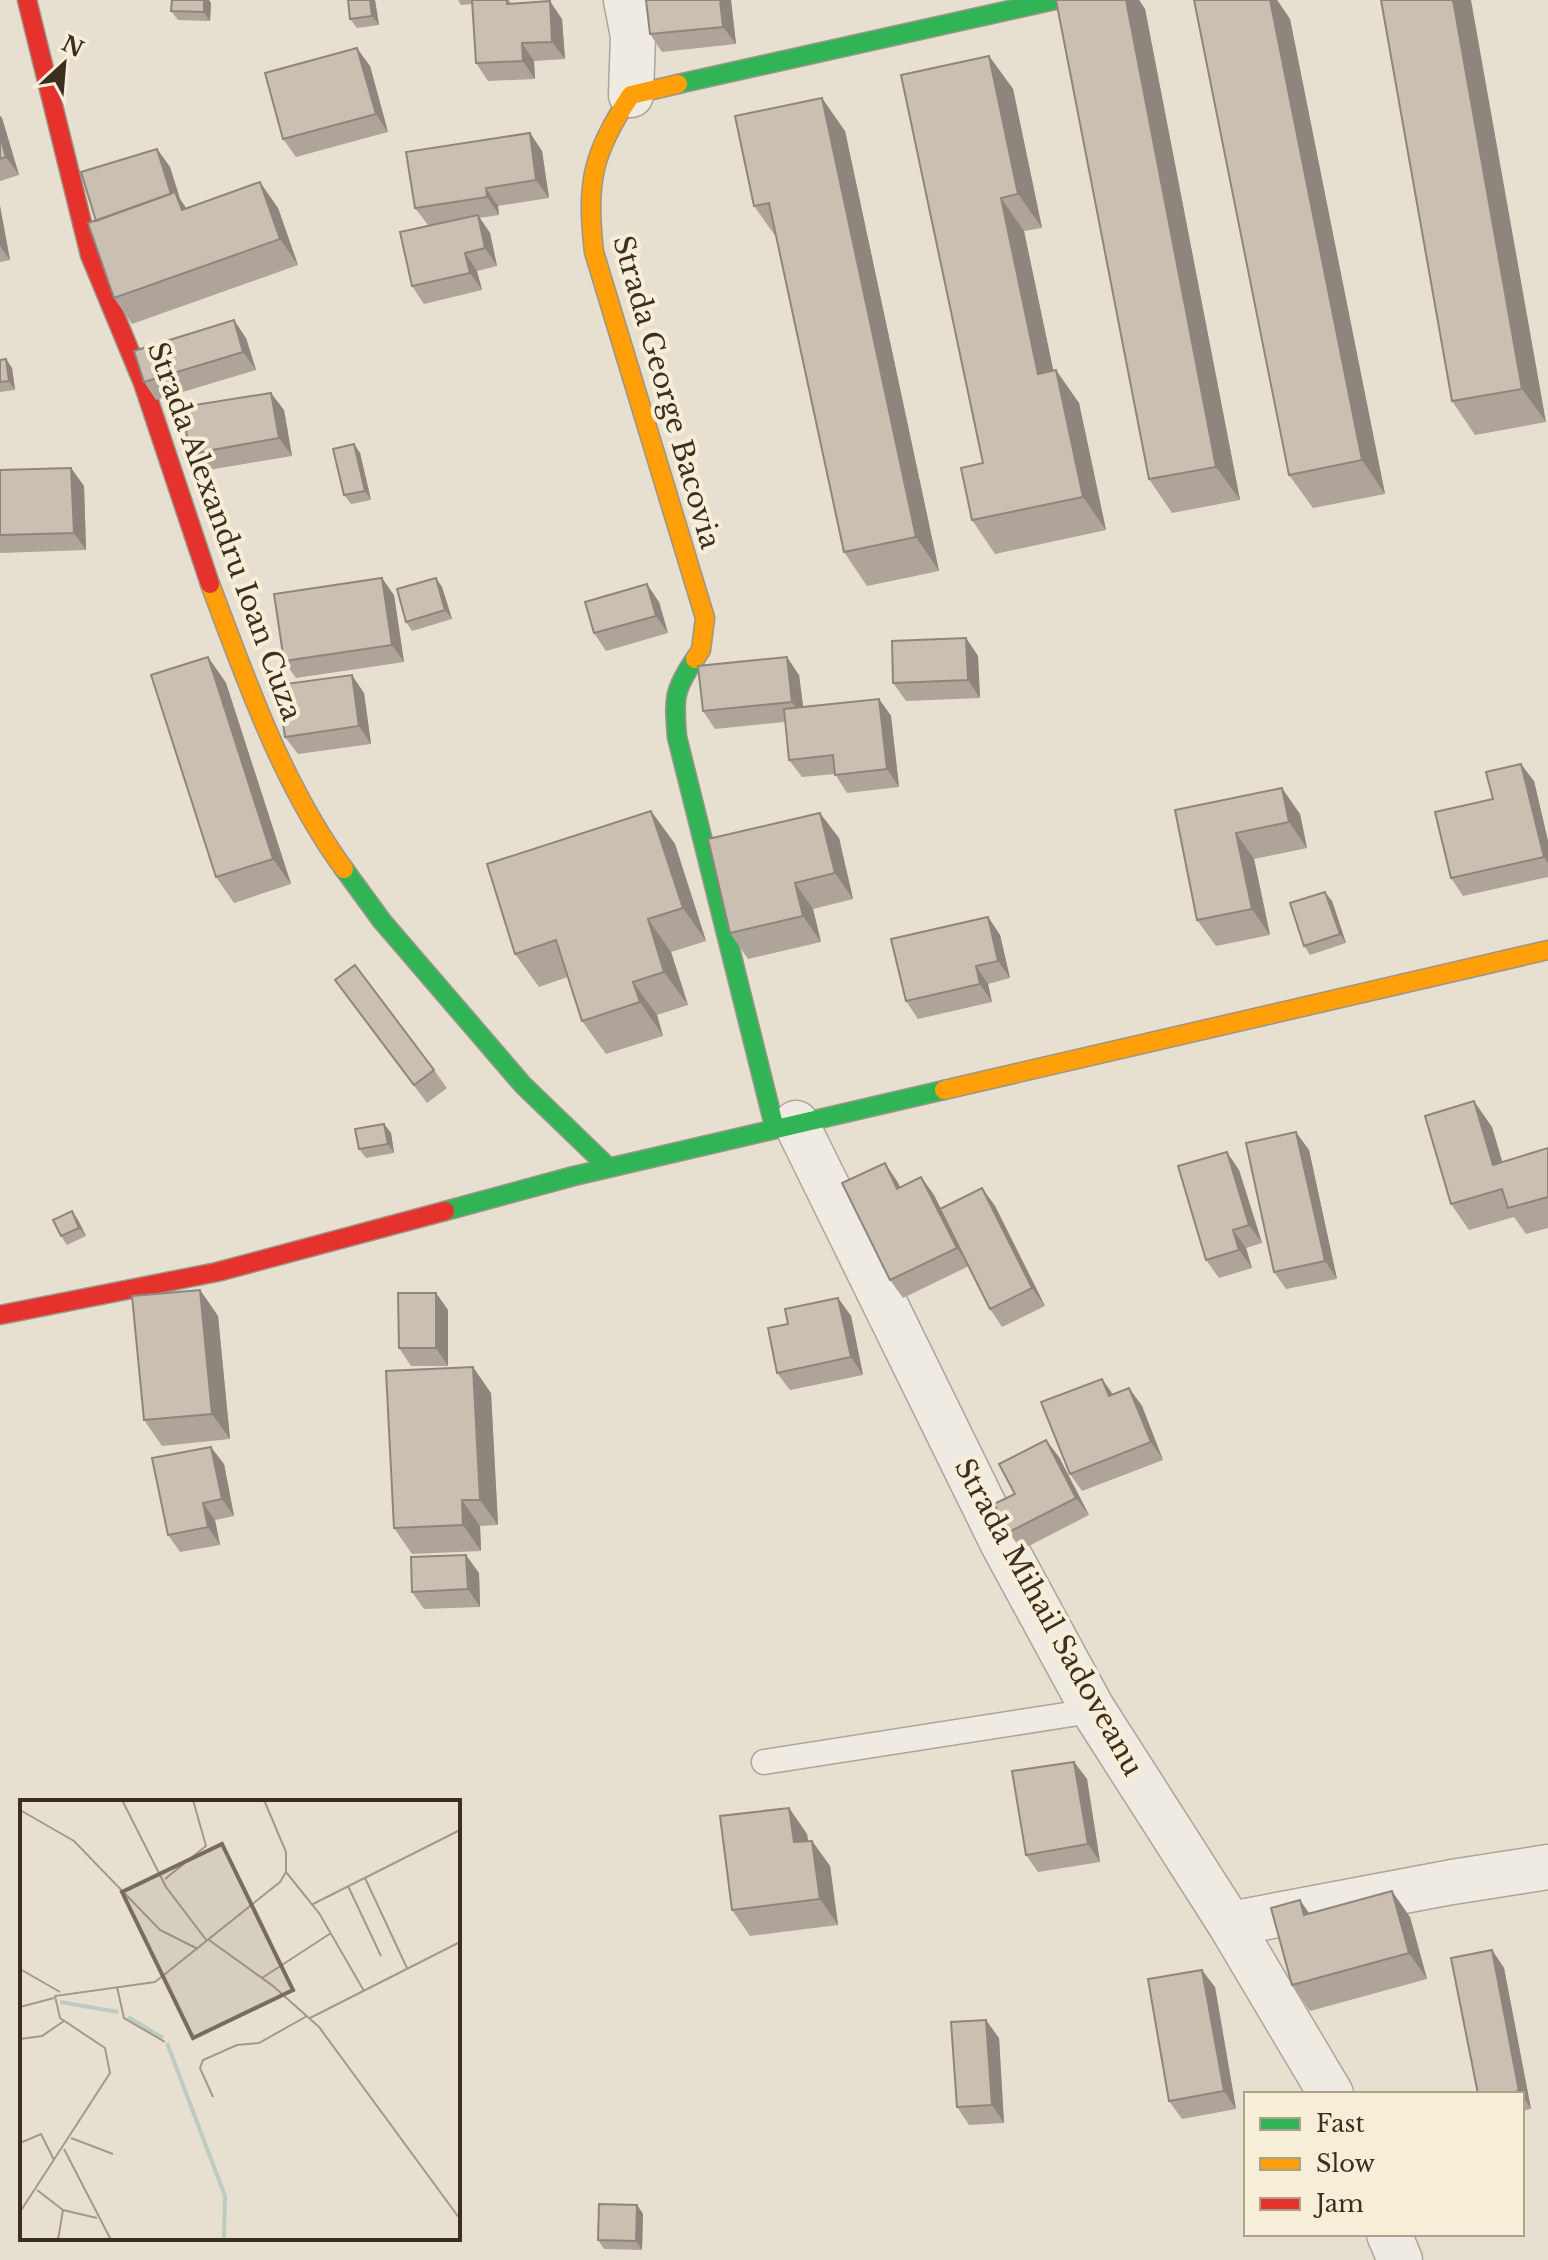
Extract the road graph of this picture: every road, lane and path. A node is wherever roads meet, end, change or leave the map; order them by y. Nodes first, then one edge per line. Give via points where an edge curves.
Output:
1 (27, 0) edge
2 (626, 0) edge
3 (1055, 0) edge
4 (631, 95) junction
5 (1548, 950) edge
6 (786, 1126) junction
7 (609, 1168) junction
8 (0, 1315) edge
9 (1092, 1708) junction
10 (764, 1762) dead end
11 (1548, 1867) edge
12 (1230, 1924) junction
13 (1330, 2092) edge
14 (1390, 2236) edge
15 (1400, 2260) edge

1 - 7 street, Strada Alexandru Ioan Cuza via 90,255 143,383 205,571 286,772 320,836 382,921 523,1085
2 - 4 street via 633,36
3 - 4 street
4 - 6 street, Strada George Bacovia via 612,120 589,180 594,252 705,618 701,650 679,683 677,737
5 - 6 street
6 - 7 street
6 - 9 street, Strada Mihail Sadoveanu
7 - 8 street via 217,1272
9 - 10 lane
9 - 12 street, Strada Mihail Sadoveanu
11 - 12 street
12 - 13 street, Strada Mihail Sadoveanu
14 - 15 street

